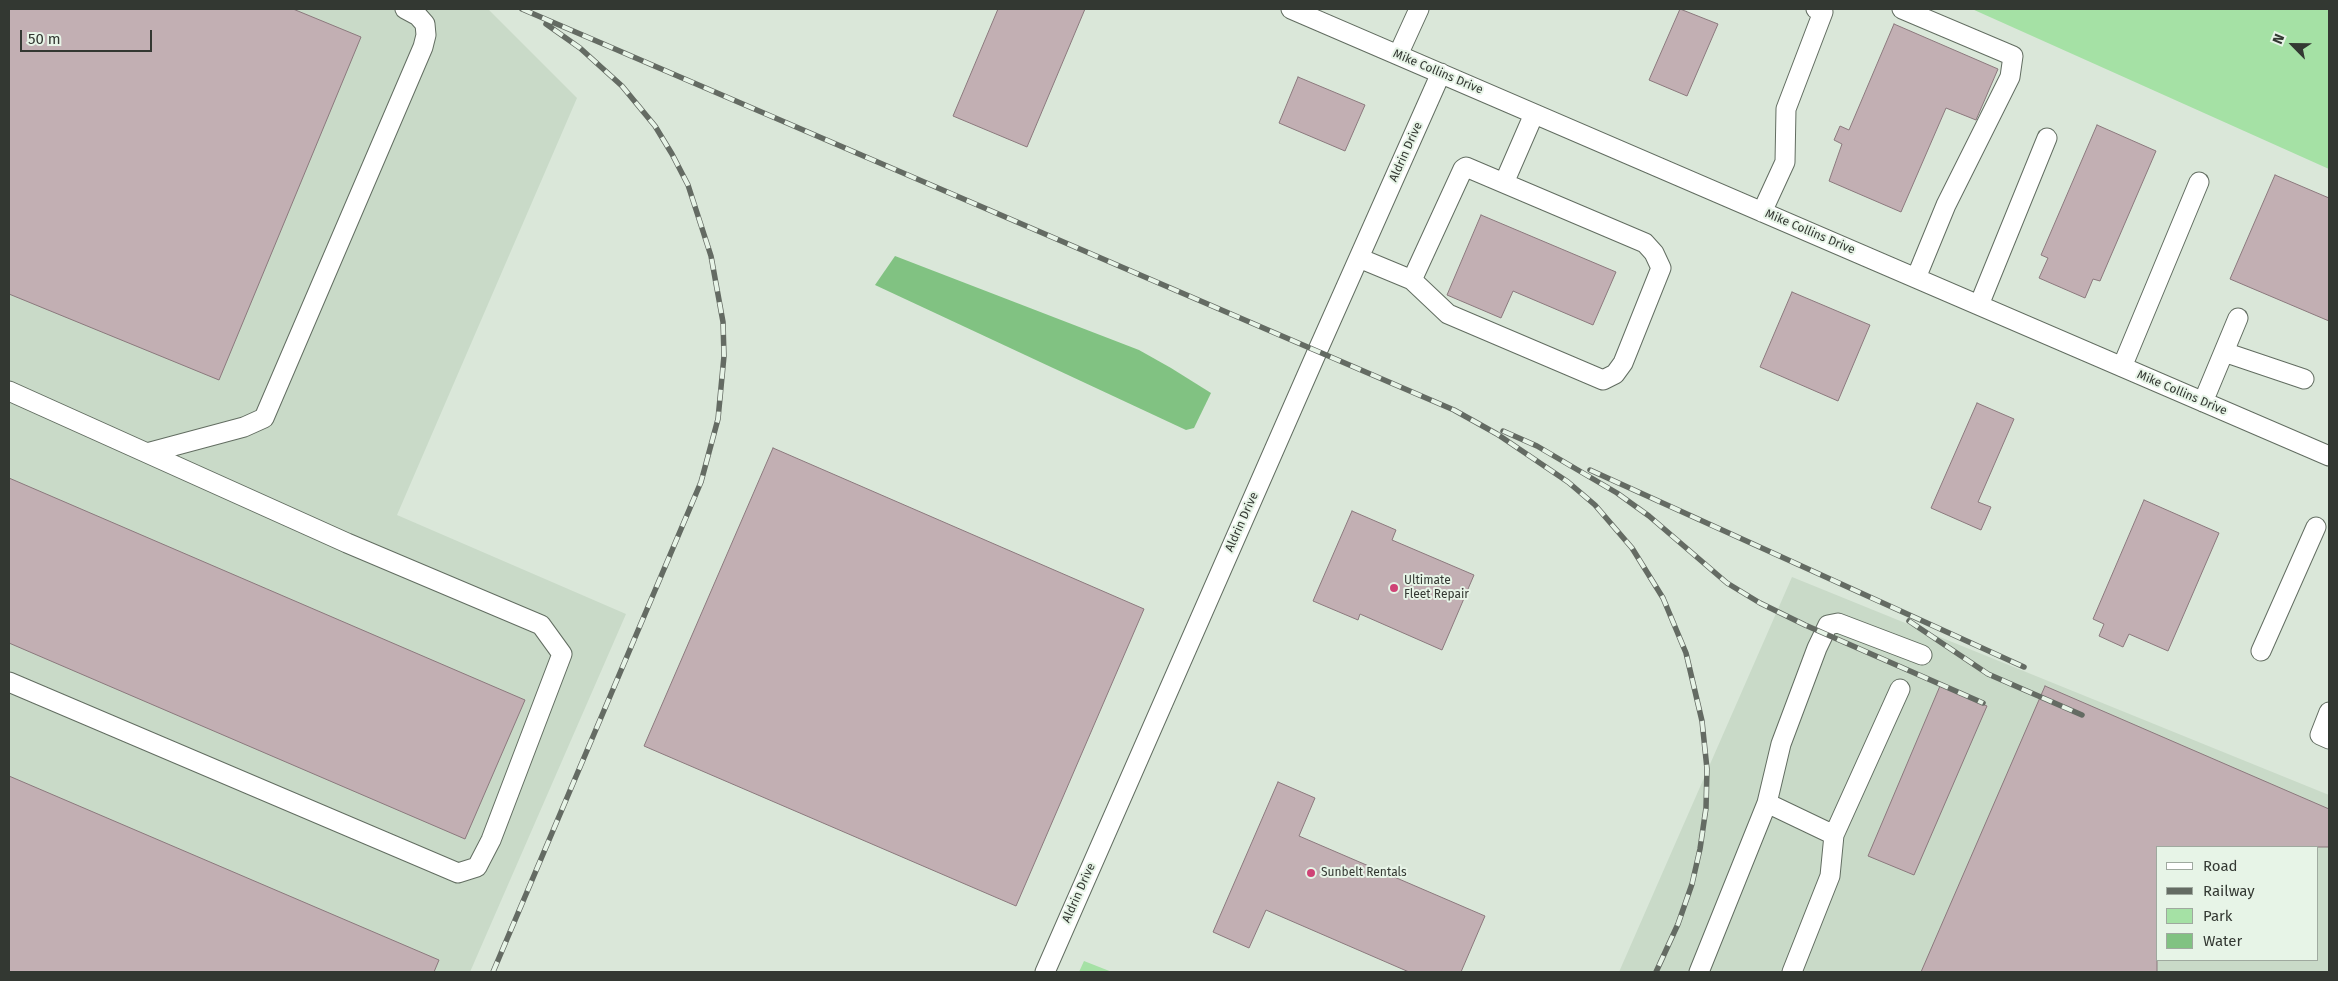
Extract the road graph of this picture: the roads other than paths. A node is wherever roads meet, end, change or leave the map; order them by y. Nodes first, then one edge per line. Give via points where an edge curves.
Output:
1 (405, 9) edge
2 (1418, 9) edge
3 (1902, 9) edge
4 (1297, 10) edge
5 (1824, 10) edge
6 (1398, 55) junction
7 (1442, 74) junction
8 (1534, 114) junction
9 (2047, 138) dead end
10 (2199, 182) dead end
11 (1504, 183) junction
12 (1762, 212) junction
13 (1359, 258) junction
14 (1916, 278) junction
15 (1412, 280) junction
16 (1979, 305) junction
17 (2238, 318) dead end
18 (2224, 352) junction
19 (2122, 366) junction
20 (2304, 379) dead end
21 (9, 391) edge
22 (2204, 402) junction
23 (147, 453) junction
24 (2329, 456) edge
25 (2316, 527) dead end
26 (2261, 652) dead end
27 (1922, 655) dead end
28 (9, 682) edge
29 (1900, 689) dead end
30 (2329, 712) edge
31 (2329, 739) edge
32 (1767, 803) junction
33 (1834, 836) junction
34 (1045, 972) edge
35 (1699, 972) edge
36 (1792, 972) edge

1 - 23 street via 425,24 423,47 264,418 244,427
2 - 6 street
3 - 14 street via 2013,56 2010,77 1946,205
4 - 6 street, Mike Collins Drive
5 - 12 street via 1786,109 1785,162
6 - 7 street, Mike Collins Drive
7 - 8 street, Mike Collins Drive
7 - 13 street, Aldrin Drive
8 - 11 street
8 - 12 street, Mike Collins Drive
9 - 16 street
10 - 19 street
11 - 15 street via 1466,167 1463,169
11 - 15 street via 1645,243 1654,254 1661,268 1616,374 1603,380 1448,314
12 - 14 street, Mike Collins Drive
13 - 15 street
13 - 34 street, Aldrin Drive
14 - 16 street, Mike Collins Drive
16 - 19 street, Mike Collins Drive
17 - 18 street
18 - 20 street
18 - 22 street
19 - 22 street, Mike Collins Drive
21 - 23 street
22 - 24 street, Mike Collins Drive
23 - 28 street via 347,543 542,625 562,654 491,840 476,867 458,873 436,865
25 - 26 street
27 - 32 street via 1838,623 1828,625 1781,744
29 - 33 street
30 - 31 street via 2320,735
32 - 33 street
32 - 35 street
33 - 36 street via 1830,876

